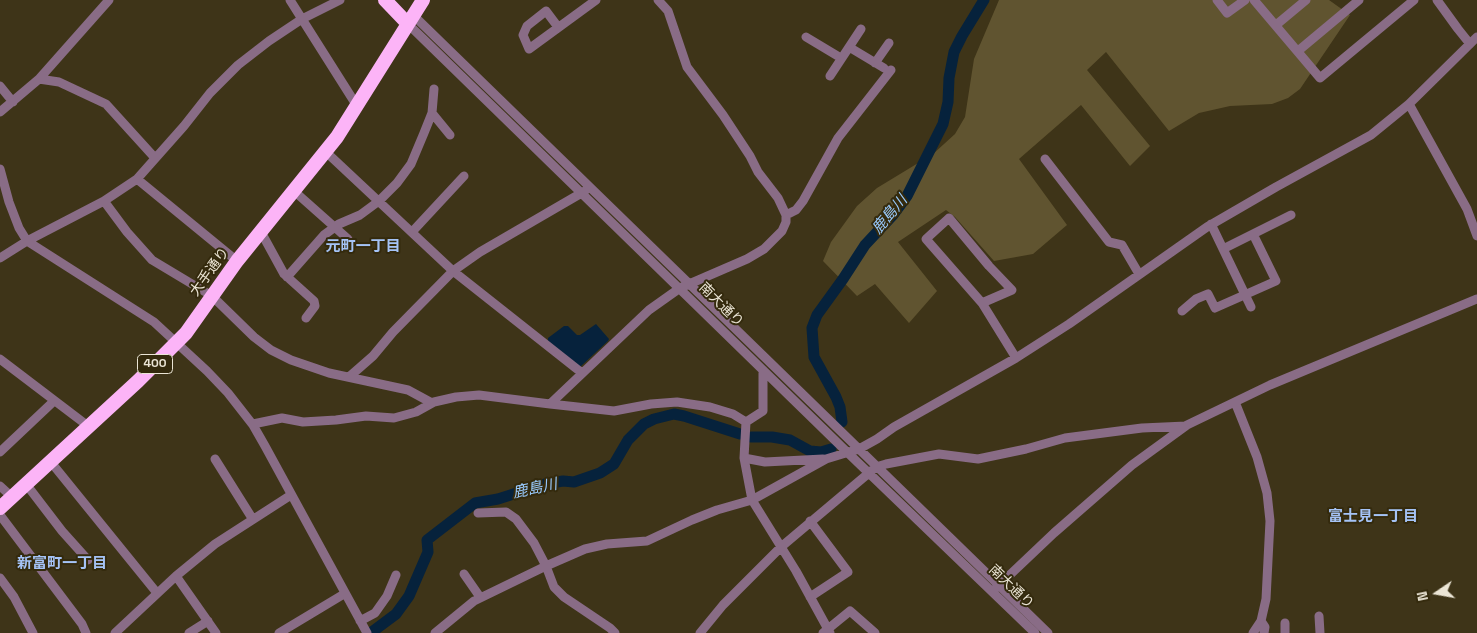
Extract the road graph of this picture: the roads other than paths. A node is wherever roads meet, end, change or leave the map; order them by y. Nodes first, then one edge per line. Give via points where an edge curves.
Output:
1 (109, 0) edge
2 (290, 0) edge
3 (340, 0) edge
4 (385, 0) edge
5 (397, 0) edge
6 (422, 0) edge
7 (596, 0) edge
8 (658, 0) edge
9 (1217, 0) edge
10 (1245, 0) edge
11 (1254, 0) edge
12 (1306, 0) edge
13 (1359, 0) edge
14 (1414, 0) edge
15 (1437, 0) edge
16 (302, 19) junction
17 (410, 20) junction
18 (1276, 25) junction
19 (558, 27) dead end
20 (861, 29) dead end
21 (806, 37) dead end
22 (1474, 41) edge
23 (888, 43) dead end
24 (849, 47) junction
25 (1298, 51) junction
26 (841, 58) junction
27 (876, 63) junction
28 (830, 76) dead end
29 (39, 79) junction
30 (0, 86) edge
31 (434, 89) dead end
32 (13, 102) junction
33 (1409, 104) junction
34 (357, 106) junction
35 (0, 112) edge
36 (432, 113) junction
37 (450, 135) dead end
38 (326, 152) junction
39 (156, 158) junction
40 (1044, 159) dead end
41 (0, 169) edge
42 (464, 176) dead end
43 (137, 179) junction
44 (294, 191) junction
45 (586, 191) junction
46 (104, 201) junction
47 (379, 201) junction
48 (4, 204) edge
49 (786, 215) junction
50 (1291, 215) dead end
51 (1211, 224) junction
52 (334, 227) junction
53 (261, 232) junction
54 (412, 232) junction
55 (1253, 234) junction
56 (1477, 236) edge
57 (348, 239) dead end
58 (27, 241) junction
59 (1223, 249) junction
60 (0, 258) edge
61 (237, 261) junction
62 (453, 271) junction
63 (1139, 274) junction
64 (286, 277) junction
65 (690, 284) junction
66 (680, 288) junction
67 (1245, 295) junction
68 (212, 296) junction
69 (1477, 299) edge
70 (982, 303) junction
71 (1251, 308) dead end
72 (1182, 311) dead end
73 (306, 318) dead end
74 (177, 344) junction
75 (1016, 358) junction
76 (0, 359) edge
77 (763, 370) junction
78 (582, 373) junction
79 (349, 377) junction
80 (54, 400) junction
81 (1235, 402) junction
82 (432, 403) junction
83 (550, 404) junction
84 (746, 422) junction
85 (253, 424) junction
86 (1187, 425) junction
87 (88, 426) junction
88 (859, 449) junction
89 (0, 452) edge
90 (848, 453) junction
91 (744, 458) junction
92 (215, 459) dead end
93 (826, 459) junction
94 (50, 462) junction
95 (876, 467) junction
96 (869, 474) junction
97 (26, 484) junction
98 (0, 486) edge
99 (291, 495) junction
100 (12, 497) junction
101 (752, 500) junction
102 (0, 508) edge
103 (478, 513) dead end
104 (0, 515) edge
105 (252, 518) junction
106 (810, 521) junction
107 (781, 547) junction
108 (88, 560) dead end
109 (546, 566) junction
110 (396, 574) dead end
111 (464, 574) dead end
112 (176, 576) junction
113 (0, 578) edge
114 (996, 588) junction
115 (157, 593) junction
116 (344, 594) junction
117 (810, 597) junction
118 (480, 598) junction
119 (1319, 616) dead end
120 (208, 621) junction
121 (360, 621) junction
122 (1261, 622) junction
123 (1285, 623) dead end
124 (827, 631) edge
125 (33, 633) edge
126 (86, 633) edge
127 (115, 633) edge
128 (189, 633) edge
129 (216, 633) edge
130 (279, 633) edge
131 (367, 633) edge
132 (434, 633) edge
133 (615, 633) edge
134 (700, 633) edge
135 (875, 633) edge
136 (1035, 633) edge
137 (1048, 633) edge
138 (1253, 633) edge
139 (1264, 633) edge
140 (1285, 633) edge
141 (1320, 633) edge

1 - 29 street
2 - 16 street
3 - 16 street
4 - 17 highway, 南大通り
5 - 17 highway, 南大通り
6 - 17 highway, 400
7 - 19 street
8 - 49 street via 668,11 687,67 723,115
9 - 10 street via 1227,12
11 - 18 street
12 - 18 street
13 - 25 street
14 - 25 street via 1320,78
15 - 22 street via 1458,29
16 - 34 street
16 - 39 street via 238,65
17 - 34 highway, 大手通り / 400
17 - 45 street, 南大通り
18 - 25 street
20 - 24 street
21 - 26 street
22 - 33 street
23 - 27 street
24 - 26 street
24 - 27 street
26 - 28 street
27 - 49 street via 888,69 838,138 803,201
29 - 32 street
29 - 39 street via 59,82 106,104
30 - 32 street
31 - 36 street
32 - 35 street
33 - 51 street via 1371,135
33 - 56 street via 1467,209
34 - 38 highway, 大手通り / 400
36 - 37 street
36 - 47 street via 411,164
38 - 44 highway, 大手通り / 400
38 - 47 street
39 - 43 street
40 - 63 street via 1109,242 1122,245
41 - 48 street
42 - 54 street
43 - 46 street
43 - 61 street
44 - 52 street
44 - 53 highway, 大手通り / 400
45 - 62 street
45 - 65 street, 南大通り
45 - 66 street, 南大通り
46 - 58 street
46 - 68 street via 152,260
47 - 52 street via 360,215
47 - 54 street
48 - 58 street
49 - 65 street via 782,231 764,249 747,260
50 - 55 street
51 - 59 street
51 - 63 street
52 - 57 street
52 - 64 street
53 - 61 highway, 大手通り / 400
53 - 64 street
54 - 62 street
55 - 59 street
55 - 67 street via 1276,281
58 - 60 street
58 - 74 street via 154,322
59 - 67 street
61 - 68 highway, 大手通り / 400
62 - 78 street
62 - 79 street
63 - 75 street
64 - 73 street via 314,302 315,306
65 - 66 street
65 - 88 street, 南大通り
66 - 77 street, 南大通り
66 - 78 street via 649,310
67 - 71 street
67 - 72 street via 1215,308 1208,294
68 - 74 highway, 大手通り / 400
68 - 79 street via 271,350 291,360
69 - 81 street
70 - 70 street via 1012,290 949,218 926,239
70 - 75 street
74 - 85 street via 219,382
74 - 87 highway, 大手通り / 400
75 - 88 street
76 - 80 street
77 - 84 street via 763,411
77 - 90 street, 南大通り
78 - 83 street
79 - 82 street via 408,390
80 - 87 street
80 - 89 street
81 - 86 street
81 - 122 street via 1258,457 1267,492 1270,521 1266,599
82 - 83 street via 479,395
82 - 85 street via 394,418 366,416 303,422 282,418
83 - 84 street via 614,411 677,402 710,407
84 - 91 street
85 - 99 street
86 - 95 street via 1065,438 978,459 939,454
86 - 114 street via 1132,465
87 - 94 highway, 大手通り / 400
88 - 90 street
88 - 95 street, 南大通り
90 - 93 street
90 - 96 street, 南大通り
91 - 93 street via 765,462
91 - 101 street
92 - 105 street
93 - 101 street
94 - 97 highway, 大手通り / 400
94 - 115 street
95 - 96 street
95 - 114 street, 南大通り
96 - 106 street
96 - 114 street, 南大通り
97 - 100 highway, 大手通り / 400
97 - 108 street
98 - 100 street
99 - 105 street
99 - 116 street
100 - 102 highway, 大手通り / 400
101 - 107 street
101 - 109 street via 709,513 647,541 585,549
103 - 109 street via 506,512 516,518
104 - 126 street
105 - 112 street
106 - 107 street
106 - 117 street via 848,572
107 - 117 street
107 - 134 street
109 - 118 street
109 - 133 street via 554,587 564,597
110 - 121 street via 387,596 375,613
111 - 118 street
112 - 115 street
112 - 120 street
113 - 125 street
114 - 136 street, 南大通り
114 - 137 street, 南大通り
115 - 127 street
116 - 121 street
116 - 130 street
117 - 124 street
118 - 132 street
119 - 141 street
120 - 128 street
120 - 129 street
121 - 131 street
122 - 138 street
122 - 139 street via 1265,627
123 - 140 street
124 - 135 street via 850,611

